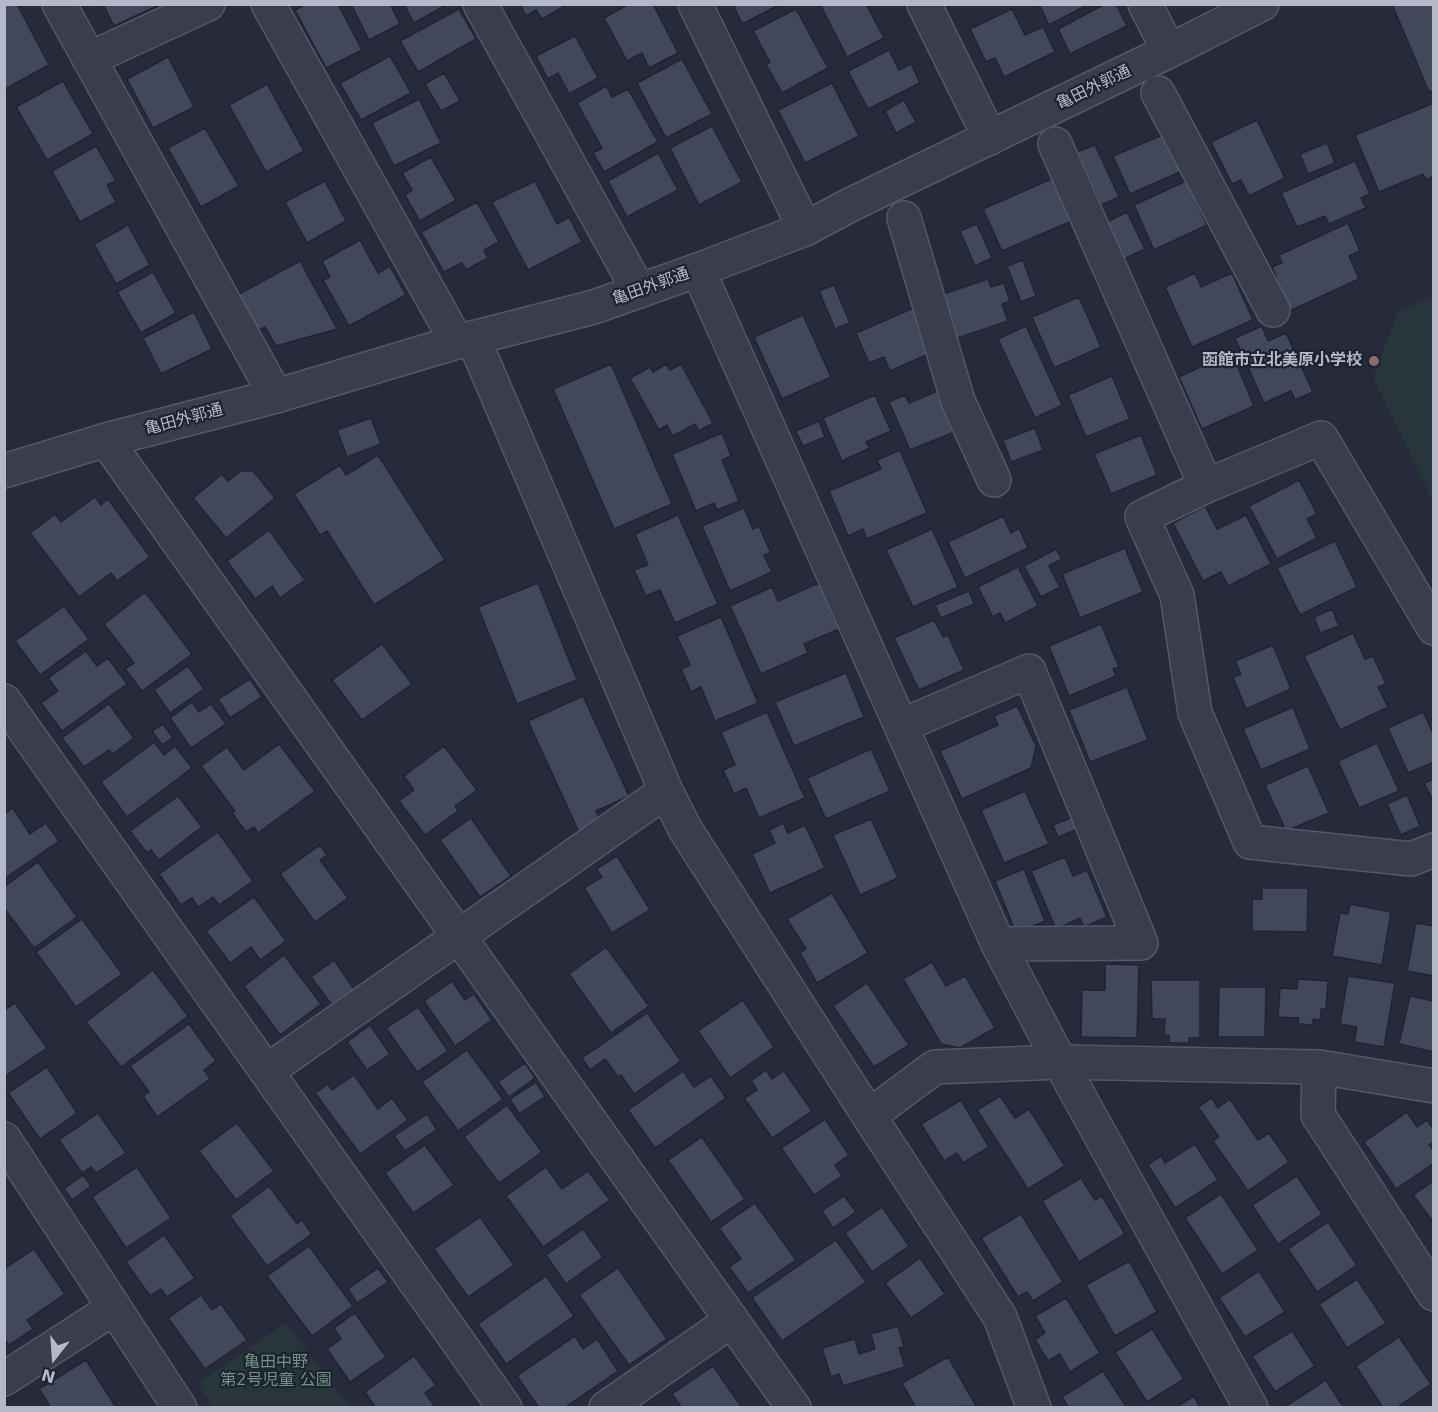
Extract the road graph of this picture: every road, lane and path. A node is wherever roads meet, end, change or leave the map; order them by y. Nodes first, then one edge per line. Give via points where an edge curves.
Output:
1 (59, 4) edge
2 (208, 4) edge
3 (268, 4) edge
4 (480, 4) edge
5 (695, 4) edge
6 (924, 4) edge
7 (1145, 4) edge
8 (1262, 4) edge
9 (1169, 51) junction
10 (89, 59) junction
11 (1158, 93) dead end
12 (990, 138) junction
13 (1055, 144) dead end
14 (904, 218) dead end
15 (805, 229) junction
16 (698, 270) junction
17 (639, 291) junction
18 (1273, 310) dead end
19 (465, 340) junction
20 (276, 396) junction
21 (106, 440) junction
22 (4, 471) edge
23 (994, 480) dead end
24 (1206, 486) junction
25 (1434, 628) edge
26 (4, 701) edge
27 (901, 726) junction
28 (666, 791) junction
29 (1434, 850) edge
30 (459, 936) junction
31 (998, 944) junction
32 (1060, 1062) junction
33 (1319, 1067) junction
34 (267, 1071) junction
35 (1434, 1086) edge
36 (869, 1116) junction
37 (4, 1139) edge
38 (1434, 1294) edge
39 (114, 1308) junction
40 (732, 1320) junction
41 (4, 1379) edge
42 (180, 1407) edge
43 (506, 1407) edge
44 (606, 1407) edge
45 (794, 1407) edge
46 (1034, 1407) edge
47 (1251, 1407) edge

1 - 10 street
2 - 10 street
3 - 19 street
4 - 17 street
5 - 15 street
6 - 12 street
7 - 9 street
8 - 9 street, 亀田外郭通
9 - 12 street, 亀田外郭通
10 - 20 street
11 - 18 street
12 - 15 street, 亀田外郭通
13 - 24 street
14 - 23 street via 958,401
15 - 16 street, 亀田外郭通
16 - 17 street, 亀田外郭通
16 - 27 street
17 - 19 street, 亀田外郭通 via 594,307
19 - 20 street, 亀田外郭通
19 - 28 street
20 - 21 street, 亀田外郭通
21 - 22 street, 亀田外郭通
21 - 30 street
24 - 25 street via 1321,438
24 - 29 street via 1142,517 1177,595 1195,712 1250,842 1411,859
26 - 34 street
27 - 31 street
27 - 31 street via 1029,671 1141,943
28 - 30 street
28 - 36 street via 685,830
30 - 34 street
30 - 40 street
31 - 32 street
32 - 33 street
32 - 36 street via 935,1067
32 - 47 street
33 - 35 street
33 - 38 street via 1318,1115
34 - 43 street
36 - 46 street via 1000,1317
37 - 39 street
39 - 41 street
39 - 42 street
40 - 44 street
40 - 45 street

